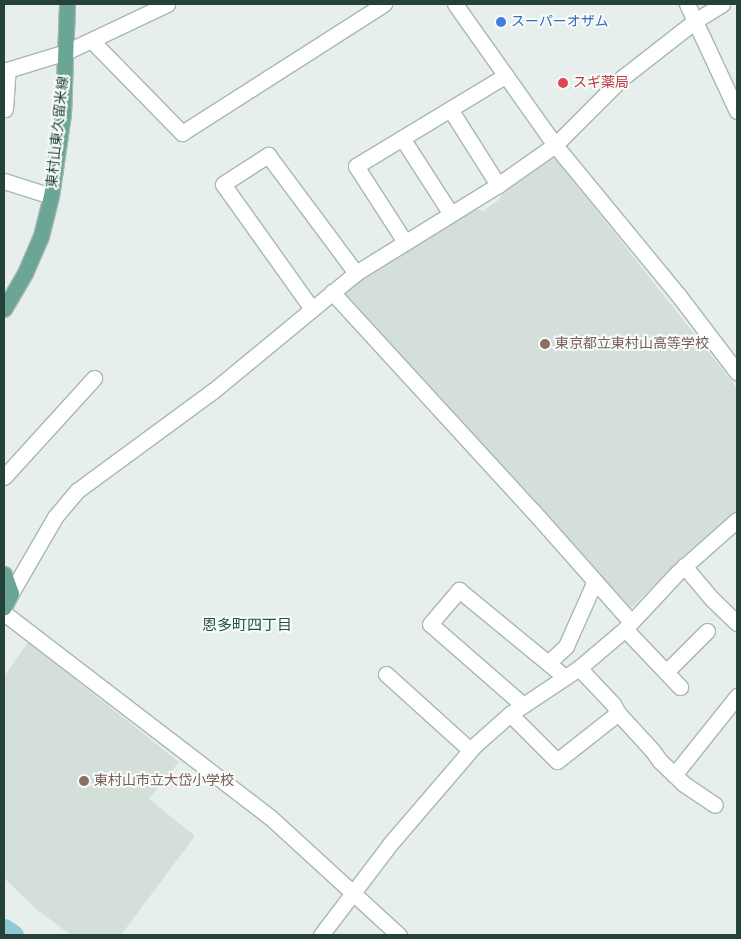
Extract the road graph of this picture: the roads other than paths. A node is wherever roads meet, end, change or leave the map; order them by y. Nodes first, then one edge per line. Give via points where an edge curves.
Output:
1 (67, 4) edge
2 (167, 4) edge
3 (384, 4) edge
4 (455, 4) edge
5 (687, 4) edge
6 (722, 4) edge
7 (695, 21) junction
8 (92, 41) junction
9 (66, 52) junction
10 (6, 70) edge
11 (506, 75) junction
12 (5, 109) dead end
13 (450, 109) junction
14 (737, 111) edge
15 (402, 138) junction
16 (555, 144) junction
17 (4, 181) edge
18 (498, 185) junction
19 (51, 196) junction
20 (452, 214) junction
21 (405, 242) junction
22 (356, 273) junction
23 (332, 292) junction
24 (4, 309) edge
25 (312, 309) junction
26 (737, 372) edge
27 (94, 378) dead end
28 (4, 477) edge
29 (737, 520) edge
30 (684, 566) junction
31 (4, 574) edge
32 (595, 581) junction
33 (11, 592) junction
34 (4, 607) edge
35 (4, 613) edge
36 (737, 623) edge
37 (628, 626) junction
38 (707, 631) dead end
39 (548, 663) junction
40 (579, 668) junction
41 (666, 672) junction
42 (386, 674) dead end
43 (565, 677) junction
44 (680, 687) dead end
45 (737, 696) edge
46 (523, 705) junction
47 (618, 713) junction
48 (510, 714) junction
49 (470, 750) junction
50 (674, 775) junction
51 (714, 805) dead end
52 (352, 893) junction
53 (321, 935) edge
54 (399, 935) edge

1 - 9 main road, 東村山東久留米線
2 - 8 street
3 - 8 street via 182,133
4 - 11 street
5 - 7 street
6 - 7 street
7 - 14 street
7 - 16 street via 622,78
8 - 9 street
9 - 10 street
9 - 19 main road, 東村山東久留米線 via 63,114
10 - 12 street
11 - 13 street
11 - 16 street
13 - 15 street
13 - 18 street
15 - 20 street
15 - 21 street via 356,166
16 - 18 street
16 - 26 street
17 - 19 street
18 - 20 street
19 - 24 main road, 東村山東久留米線 via 41,236
20 - 21 street
21 - 22 street
22 - 23 street
22 - 25 street via 268,155 223,184
23 - 25 street
23 - 32 street
25 - 33 street via 213,390 67,500
27 - 28 street
29 - 30 street
30 - 36 street
30 - 37 street
31 - 33 main road
32 - 37 street
32 - 39 street via 566,646
33 - 34 main road
35 - 52 street via 270,817
37 - 40 street
37 - 41 street
38 - 41 street
39 - 43 street
39 - 46 street via 459,590 430,624
40 - 43 street
40 - 47 street via 614,704
41 - 44 street
42 - 49 street
43 - 46 street
45 - 50 street
46 - 48 street
47 - 48 street via 557,761
47 - 50 street
48 - 49 street
49 - 52 street
50 - 51 street
52 - 53 street
52 - 54 street

